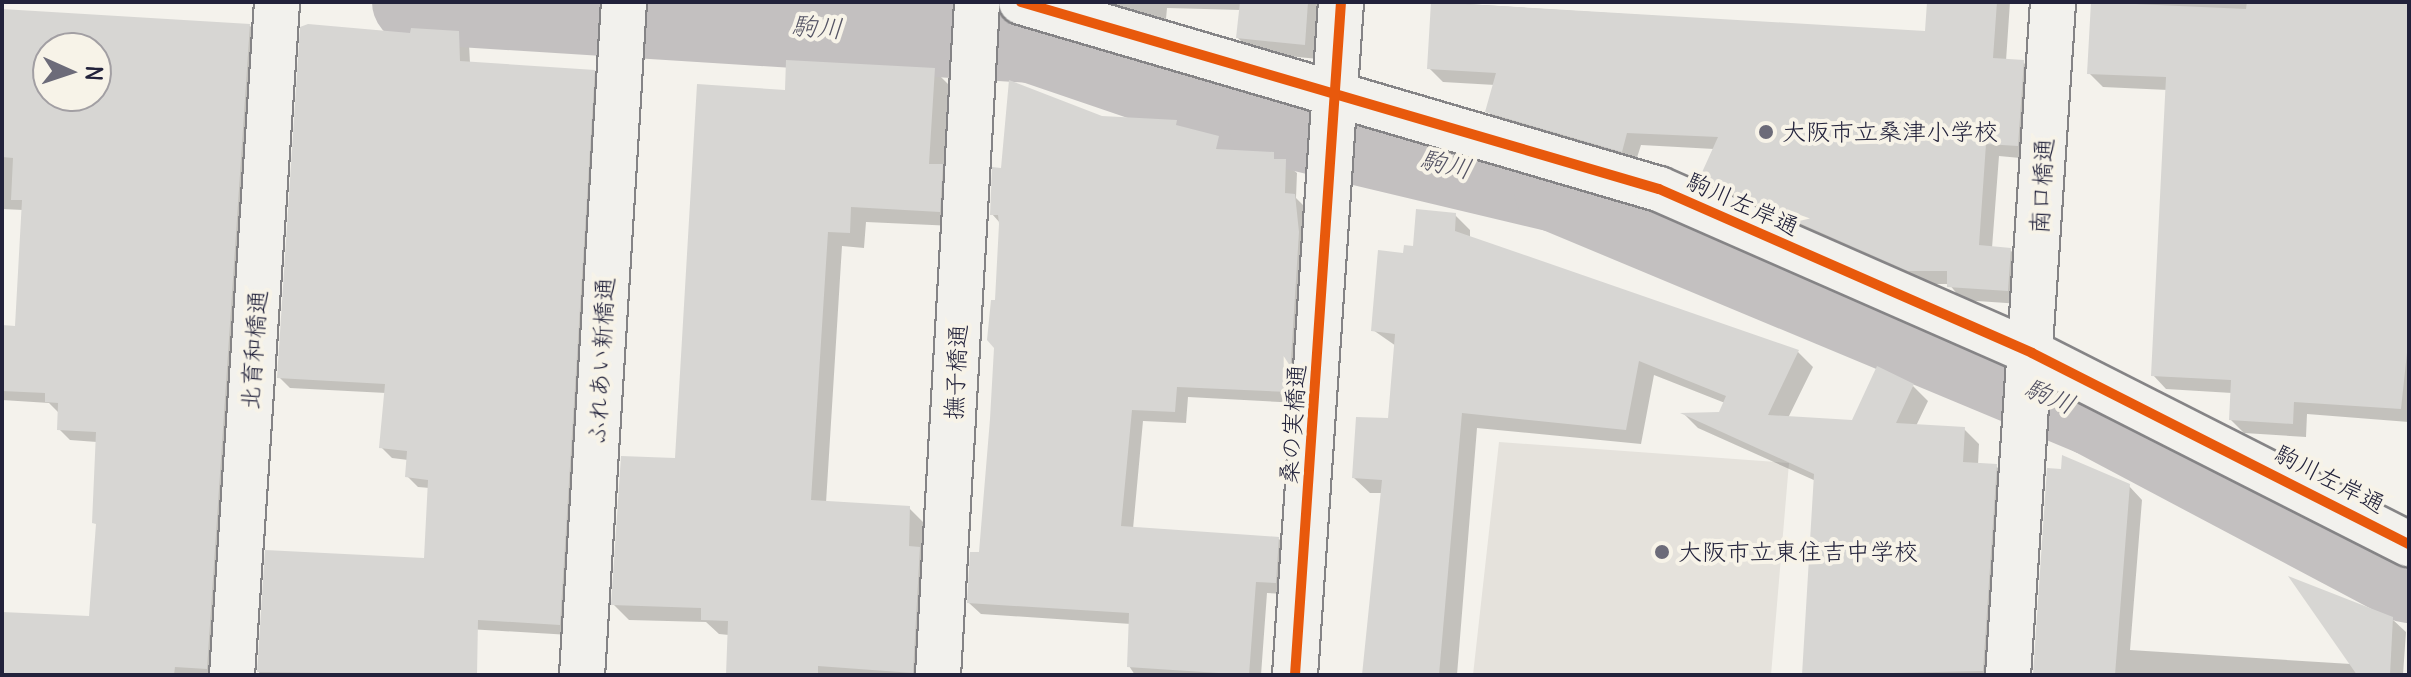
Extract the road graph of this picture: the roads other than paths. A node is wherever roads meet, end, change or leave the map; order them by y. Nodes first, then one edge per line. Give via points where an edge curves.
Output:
1 (624, 2) edge
2 (1021, 2) edge
3 (1341, 2) edge
4 (2053, 2) edge
5 (976, 4) edge
6 (276, 14) edge
7 (1336, 101) junction
8 (2032, 362) junction
9 (2409, 544) edge
10 (232, 675) edge
11 (582, 675) edge
12 (938, 675) edge
13 (1295, 675) edge
14 (2008, 675) edge

1 - 11 street, ふれあい新橋通
2 - 7 street, 駒川左岸通
3 - 7 street
4 - 8 street, 南口橋通
5 - 12 street, 撫子橋通
6 - 10 street, 北育和橋通
7 - 8 street, 駒川左岸通 via 1659,189
7 - 13 street, 桑の実橋通
8 - 9 street, 駒川左岸通
8 - 14 street, 南口橋通 via 2028,426 2020,446

